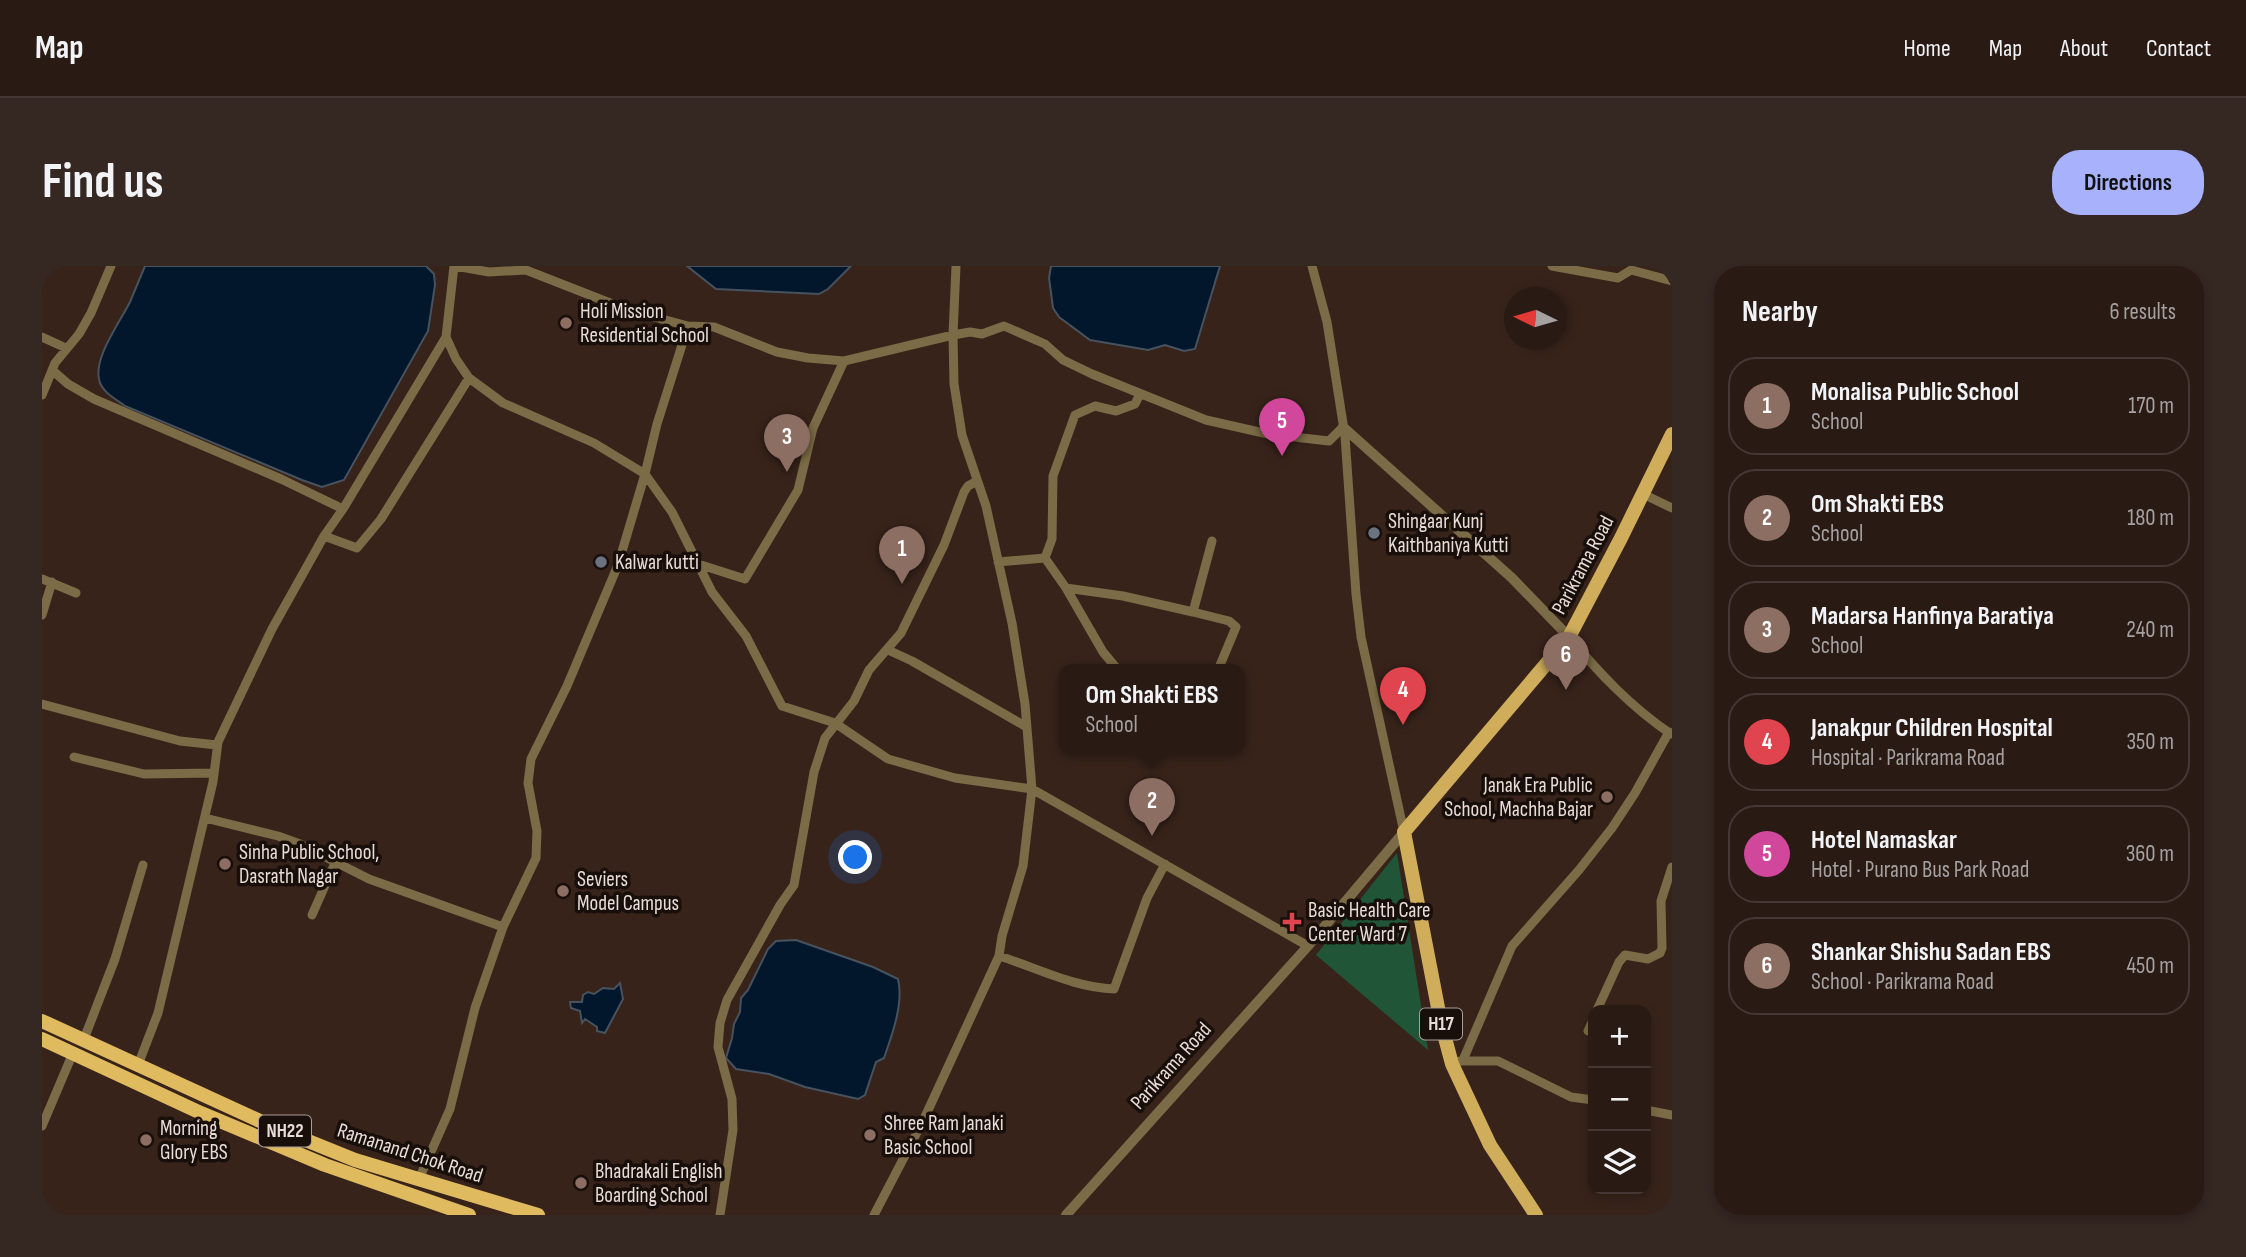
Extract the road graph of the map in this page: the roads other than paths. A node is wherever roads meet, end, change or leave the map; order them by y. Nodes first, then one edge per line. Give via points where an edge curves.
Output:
1 (111, 266) edge
2 (455, 266) edge
3 (956, 266) edge
4 (1312, 266) edge
5 (1552, 266) edge
6 (1672, 281) edge
7 (688, 326) junction
8 (953, 335) junction
9 (42, 337) edge
10 (446, 337) junction
11 (66, 348) junction
12 (844, 360) junction
13 (52, 370) junction
14 (469, 378) junction
15 (1140, 394) junction
16 (42, 395) edge
17 (1343, 427) junction
18 (1672, 433) edge
19 (645, 474) junction
20 (978, 481) junction
21 (1643, 494) junction
22 (1672, 508) edge
23 (343, 509) junction
24 (324, 536) junction
25 (1212, 541) dead end
26 (1045, 558) junction
27 (999, 562) junction
28 (698, 564) junction
29 (42, 579) edge
30 (52, 582) junction
31 (1066, 589) junction
32 (76, 593) dead end
33 (1193, 612) junction
34 (42, 615) edge
35 (1569, 637) junction
36 (888, 650) junction
37 (1113, 664) edge
38 (1220, 664) edge
39 (42, 704) edge
40 (835, 723) junction
41 (1026, 726) junction
42 (1670, 733) edge
43 (218, 745) junction
44 (75, 757) dead end
45 (215, 773) junction
46 (1032, 789) junction
47 (205, 818) junction
48 (1404, 832) junction
49 (335, 863) junction
50 (1165, 864) junction
51 (143, 865) dead end
52 (1672, 867) edge
53 (312, 915) dead end
54 (503, 927) junction
55 (1308, 946) junction
56 (999, 956) junction
57 (1599, 1005) edge
58 (42, 1021) edge
59 (42, 1039) edge
60 (84, 1039) junction
61 (74, 1053) junction
62 (1457, 1062) junction
63 (138, 1065) junction
64 (1588, 1099) edge
65 (1651, 1111) edge
66 (1672, 1115) edge
67 (42, 1126) edge
68 (419, 1179) junction
69 (1526, 1200) junction
70 (468, 1215) edge
71 (538, 1215) edge
72 (720, 1215) edge
73 (874, 1215) edge
74 (1066, 1215) edge
75 (1523, 1215) edge
76 (1536, 1215) edge

1 - 11 street via 91,313
2 - 7 street via 489,272 526,270 628,310
2 - 10 street
3 - 8 street
4 - 17 street via 1327,322
5 - 6 street via 1618,278 1631,270
7 - 12 street via 713,327 777,352
7 - 19 street
8 - 12 street
8 - 15 street via 982,334 1004,326 1045,344 1063,360
8 - 20 street via 962,435
9 - 11 street
10 - 14 street
10 - 23 street
11 - 13 street
12 - 28 street via 813,428 798,490 745,579
13 - 16 street
13 - 23 street via 94,399
14 - 19 street via 503,403 594,443
14 - 24 street via 381,519 357,548
15 - 17 street via 1218,424 1268,434 1329,441
15 - 26 street via 1135,404 1116,411 1095,406 1075,415 1053,476 1052,538
17 - 35 street via 1512,578
17 - 48 street via 1361,637
18 - 21 main road, Parikrama Road
19 - 28 street via 672,512
19 - 54 street via 601,608 531,760 528,782 538,847
20 - 27 street
20 - 36 street via 964,492 921,595
21 - 22 street
21 - 35 main road, Parikrama Road
23 - 24 street
24 - 43 street via 272,629
25 - 33 street
26 - 27 street
26 - 31 street
27 - 41 street
28 - 40 street via 712,592 746,636 782,706
29 - 30 street
30 - 32 street
30 - 34 street
31 - 33 street
31 - 37 street
33 - 38 street via 1236,627
35 - 42 street via 1606,681
35 - 48 main road, Parikrama Road
36 - 40 street via 869,670 854,701
36 - 41 street
39 - 43 street via 180,741
40 - 46 street via 888,759 955,778
40 - 72 street via 824,738 814,772 794,885 742,971 720,1023 718,1047 732,1099 733,1130
41 - 46 street
42 - 62 street via 1612,828 1512,946
43 - 45 street
44 - 45 street via 144,774
45 - 47 street
46 - 50 street
46 - 56 street via 1023,866
47 - 49 street via 278,836
47 - 63 street via 158,1013
48 - 55 street, Parikrama Road
48 - 62 main road, H17 via 1438,1011
49 - 53 street
49 - 54 street
50 - 55 street
50 - 56 street via 1147,898 1114,989
51 - 60 street
52 - 57 street via 1661,901 1660,953 1648,958 1625,955
54 - 68 street via 475,1008 450,1109
55 - 74 street, Parikrama Road
56 - 73 street
58 - 60 highway, Ramanand Chok Road / NH22
59 - 61 highway, Ramanand Chok Road / NH22
60 - 63 highway, Ramanand Chok Road / NH22
61 - 67 street
61 - 70 highway, Ramanand Chok Road / NH22 via 325,1165
62 - 64 street via 1498,1061 1571,1097
62 - 69 main road, H17 via 1490,1144
63 - 68 highway, Ramanand Chok Road / NH22 via 271,1126 355,1160
65 - 66 street
68 - 71 highway, Ramanand Chok Road / NH22
69 - 75 main road
69 - 76 main road, H17

